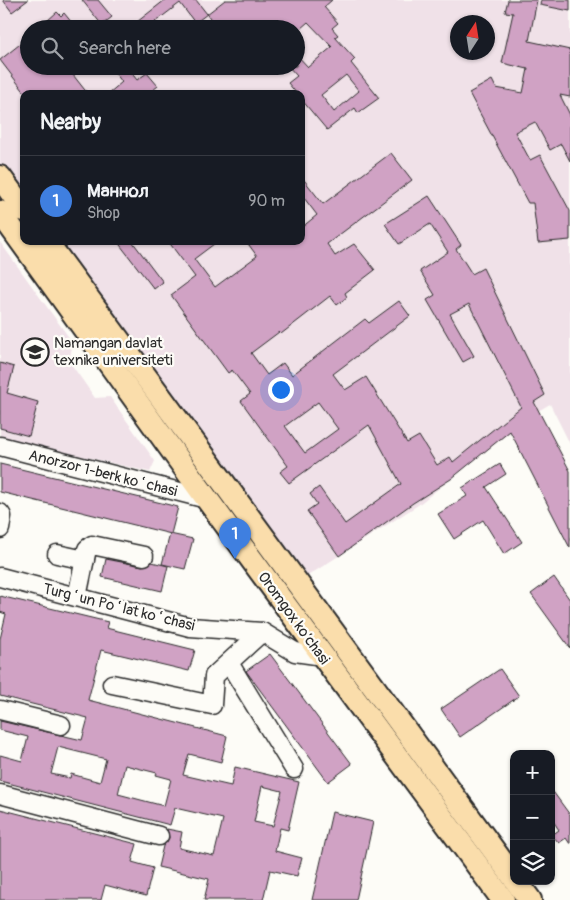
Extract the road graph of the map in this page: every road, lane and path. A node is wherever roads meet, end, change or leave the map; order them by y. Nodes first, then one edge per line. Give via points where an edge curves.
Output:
1 (0, 177) edge
2 (20, 204) edge
3 (0, 212) edge
4 (20, 240) edge
5 (24, 245) edge
6 (49, 245) edge
7 (0, 446) edge
8 (207, 499) junction
9 (0, 513) edge
10 (250, 519) junction
11 (0, 529) edge
12 (231, 532) junction
13 (57, 554) dead end
14 (144, 556) dead end
15 (85, 560) junction
16 (0, 577) edge
17 (77, 597) junction
18 (262, 632) junction
19 (323, 656) junction
20 (229, 663) junction
21 (112, 684) dead end
22 (0, 710) edge
23 (61, 725) dead end
24 (294, 769) dead end
25 (0, 794) edge
26 (159, 836) dead end
27 (510, 873) edge
28 (519, 885) edge
29 (504, 900) edge
30 (530, 900) edge

1 - 2 main road
3 - 4 main road, Oromgox ko‘chasi
5 - 8 main road, Oromgox ko‘chasi
6 - 10 main road, Oromgox ko‘chasi
7 - 8 street, Anorzor 1-berk koʻchasi
8 - 12 main road, Oromgox ko‘chasi
9 - 11 street
10 - 12 street
10 - 27 main road, Oromgox ko‘chasi
12 - 19 main road, Oromgox ko‘chasi
13 - 15 street
14 - 15 street via 92,545 87,549
15 - 17 street
16 - 17 street, Turgʻun Poʻlat koʻchasi
17 - 18 street, Turgʻun Poʻlat koʻchasi via 190,627
18 - 19 street, Turgʻun Poʻlat koʻchasi via 295,652
18 - 20 street
19 - 29 main road, Oromgox ko‘chasi
20 - 21 street via 214,676 212,705
20 - 24 street
22 - 23 street
25 - 26 street
28 - 30 main road, Oromgox ko‘chasi

